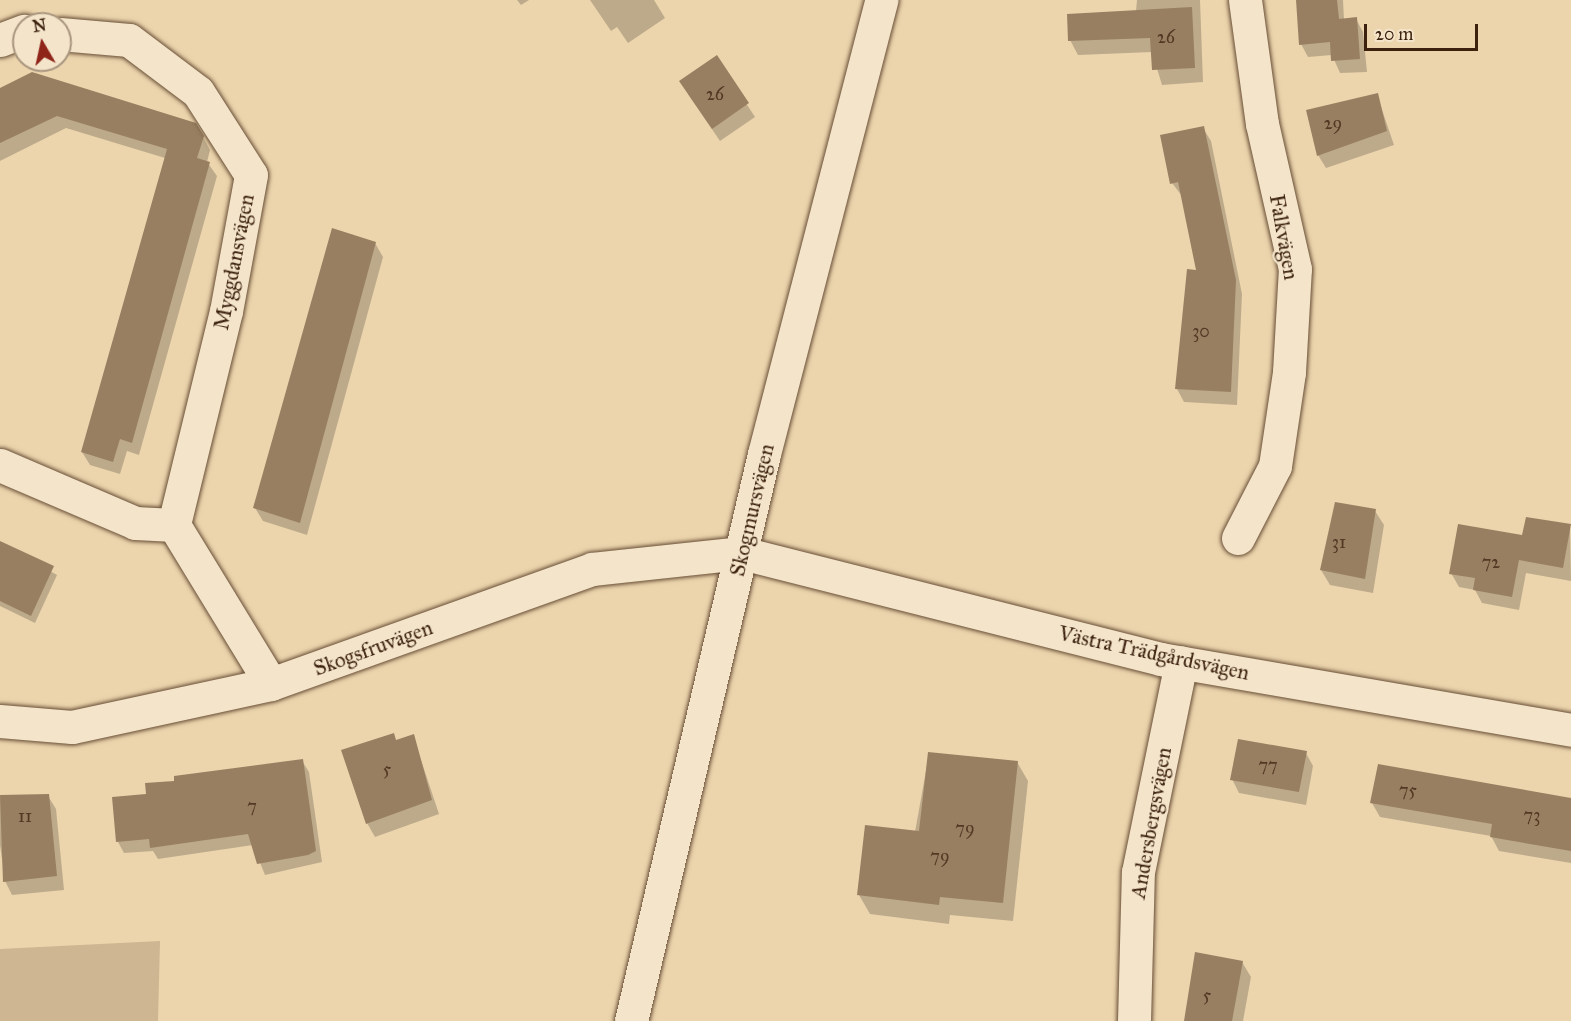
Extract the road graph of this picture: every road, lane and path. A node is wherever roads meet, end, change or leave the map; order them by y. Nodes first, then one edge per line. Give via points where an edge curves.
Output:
1 (880, 0) edge
2 (1245, 0) edge
3 (72, 35) edge
4 (0, 465) edge
5 (174, 525) junction
6 (1238, 538) dead end
7 (742, 553) junction
8 (1181, 662) junction
9 (271, 684) junction
10 (0, 721) edge
11 (1571, 730) edge
12 (631, 1021) edge
13 (1134, 1021) edge

1 - 7 street, Skogmursvägen
2 - 6 street, Falkvägen via 1262,124 1294,269 1289,372 1275,466
3 - 5 street, Myggdansvägen via 129,40 198,92 250,175 226,311
4 - 5 street via 135,523
5 - 9 street
7 - 8 street, Västra Trädgårdsvägen
7 - 9 street, Skogsfruvägen via 592,569
7 - 12 street, Skogmursvägen
8 - 11 street, Västra Trädgårdsvägen
8 - 13 street, Andersbergsvägen via 1138,872
9 - 10 street, Skogsfruvägen via 72,727

